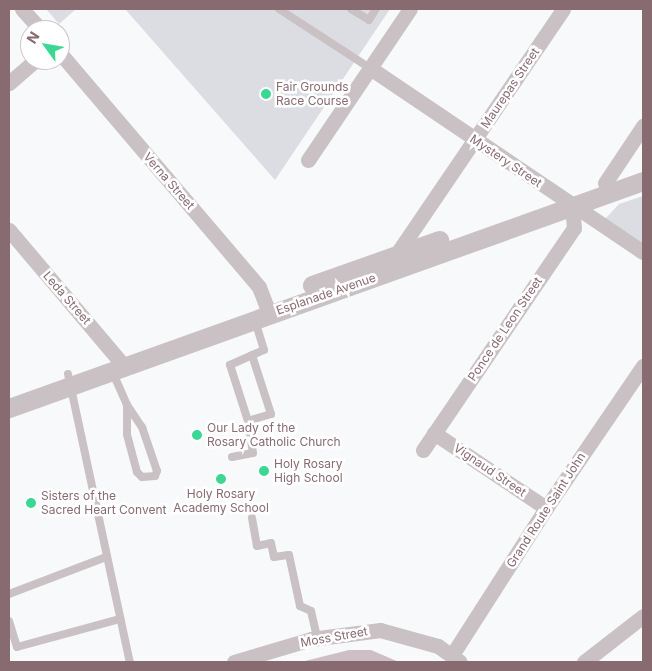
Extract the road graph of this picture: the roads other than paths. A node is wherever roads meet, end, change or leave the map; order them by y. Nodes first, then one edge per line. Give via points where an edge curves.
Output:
1 (22, 9) edge
2 (280, 9) edge
3 (351, 9) edge
4 (376, 9) edge
5 (410, 9) edge
6 (563, 9) edge
7 (32, 20) edge
8 (70, 65) edge
9 (370, 68) junction
10 (24, 70) edge
11 (9, 83) edge
12 (643, 126) edge
13 (475, 140) junction
14 (308, 160) dead end
15 (643, 169) edge
16 (643, 181) edge
17 (604, 183) junction
18 (566, 201) junction
19 (9, 230) edge
20 (643, 252) edge
21 (398, 262) junction
22 (263, 311) junction
23 (252, 355) junction
24 (118, 364) junction
25 (643, 366) edge
26 (70, 379) junction
27 (9, 395) edge
28 (127, 405) junction
29 (9, 408) edge
30 (248, 421) junction
31 (434, 433) junction
32 (423, 450) dead end
33 (232, 457) dead end
34 (546, 508) junction
35 (252, 518) dead end
36 (106, 557) junction
37 (9, 594) edge
38 (643, 616) edge
39 (120, 619) junction
40 (9, 621) edge
41 (317, 638) junction
42 (456, 659) edge
43 (130, 662) edge
44 (234, 662) edge
45 (584, 662) edge

1 - 7 street
2 - 9 lane
3 - 4 lane via 368,20
5 - 9 street
6 - 13 street, Maurepas Street
8 - 22 street, Verna Street via 259,286
9 - 13 street, Mystery Street
9 - 14 street
10 - 11 street
12 - 17 street
13 - 18 street, Mystery Street
13 - 21 street, Maurepas Street
15 - 17 street, Esplanade Avenue
16 - 18 street, Esplanade Avenue
17 - 18 street, Esplanade Avenue
18 - 20 street, Mystery Street
18 - 21 street, Esplanade Avenue
18 - 31 street, Ponce de Leon Street via 574,228
19 - 24 street, Leda Street
21 - 22 street, Esplanade Avenue
22 - 23 lane via 264,350
22 - 24 street, Esplanade Avenue
23 - 30 lane via 230,365
23 - 30 lane via 271,414
24 - 26 street, Esplanade Avenue
24 - 28 lane
25 - 34 street, Grand Route Saint John
26 - 27 street, Esplanade Avenue
26 - 29 street, Esplanade Avenue
26 - 36 lane
28 - 28 lane via 142,427 157,471 155,476 142,477 137,472 127,434
30 - 33 lane via 253,453
31 - 32 street, Ponce de Leon Street
31 - 34 street, Vignaud Street
34 - 42 street, Grand Route Saint John
35 - 41 lane via 257,546 271,543 274,557 289,555 300,606 311,610
36 - 37 lane
36 - 39 lane
38 - 45 street
39 - 40 lane via 17,647
39 - 43 lane
41 - 42 street, Moss Street via 380,630 422,640
41 - 44 street, Moss Street

